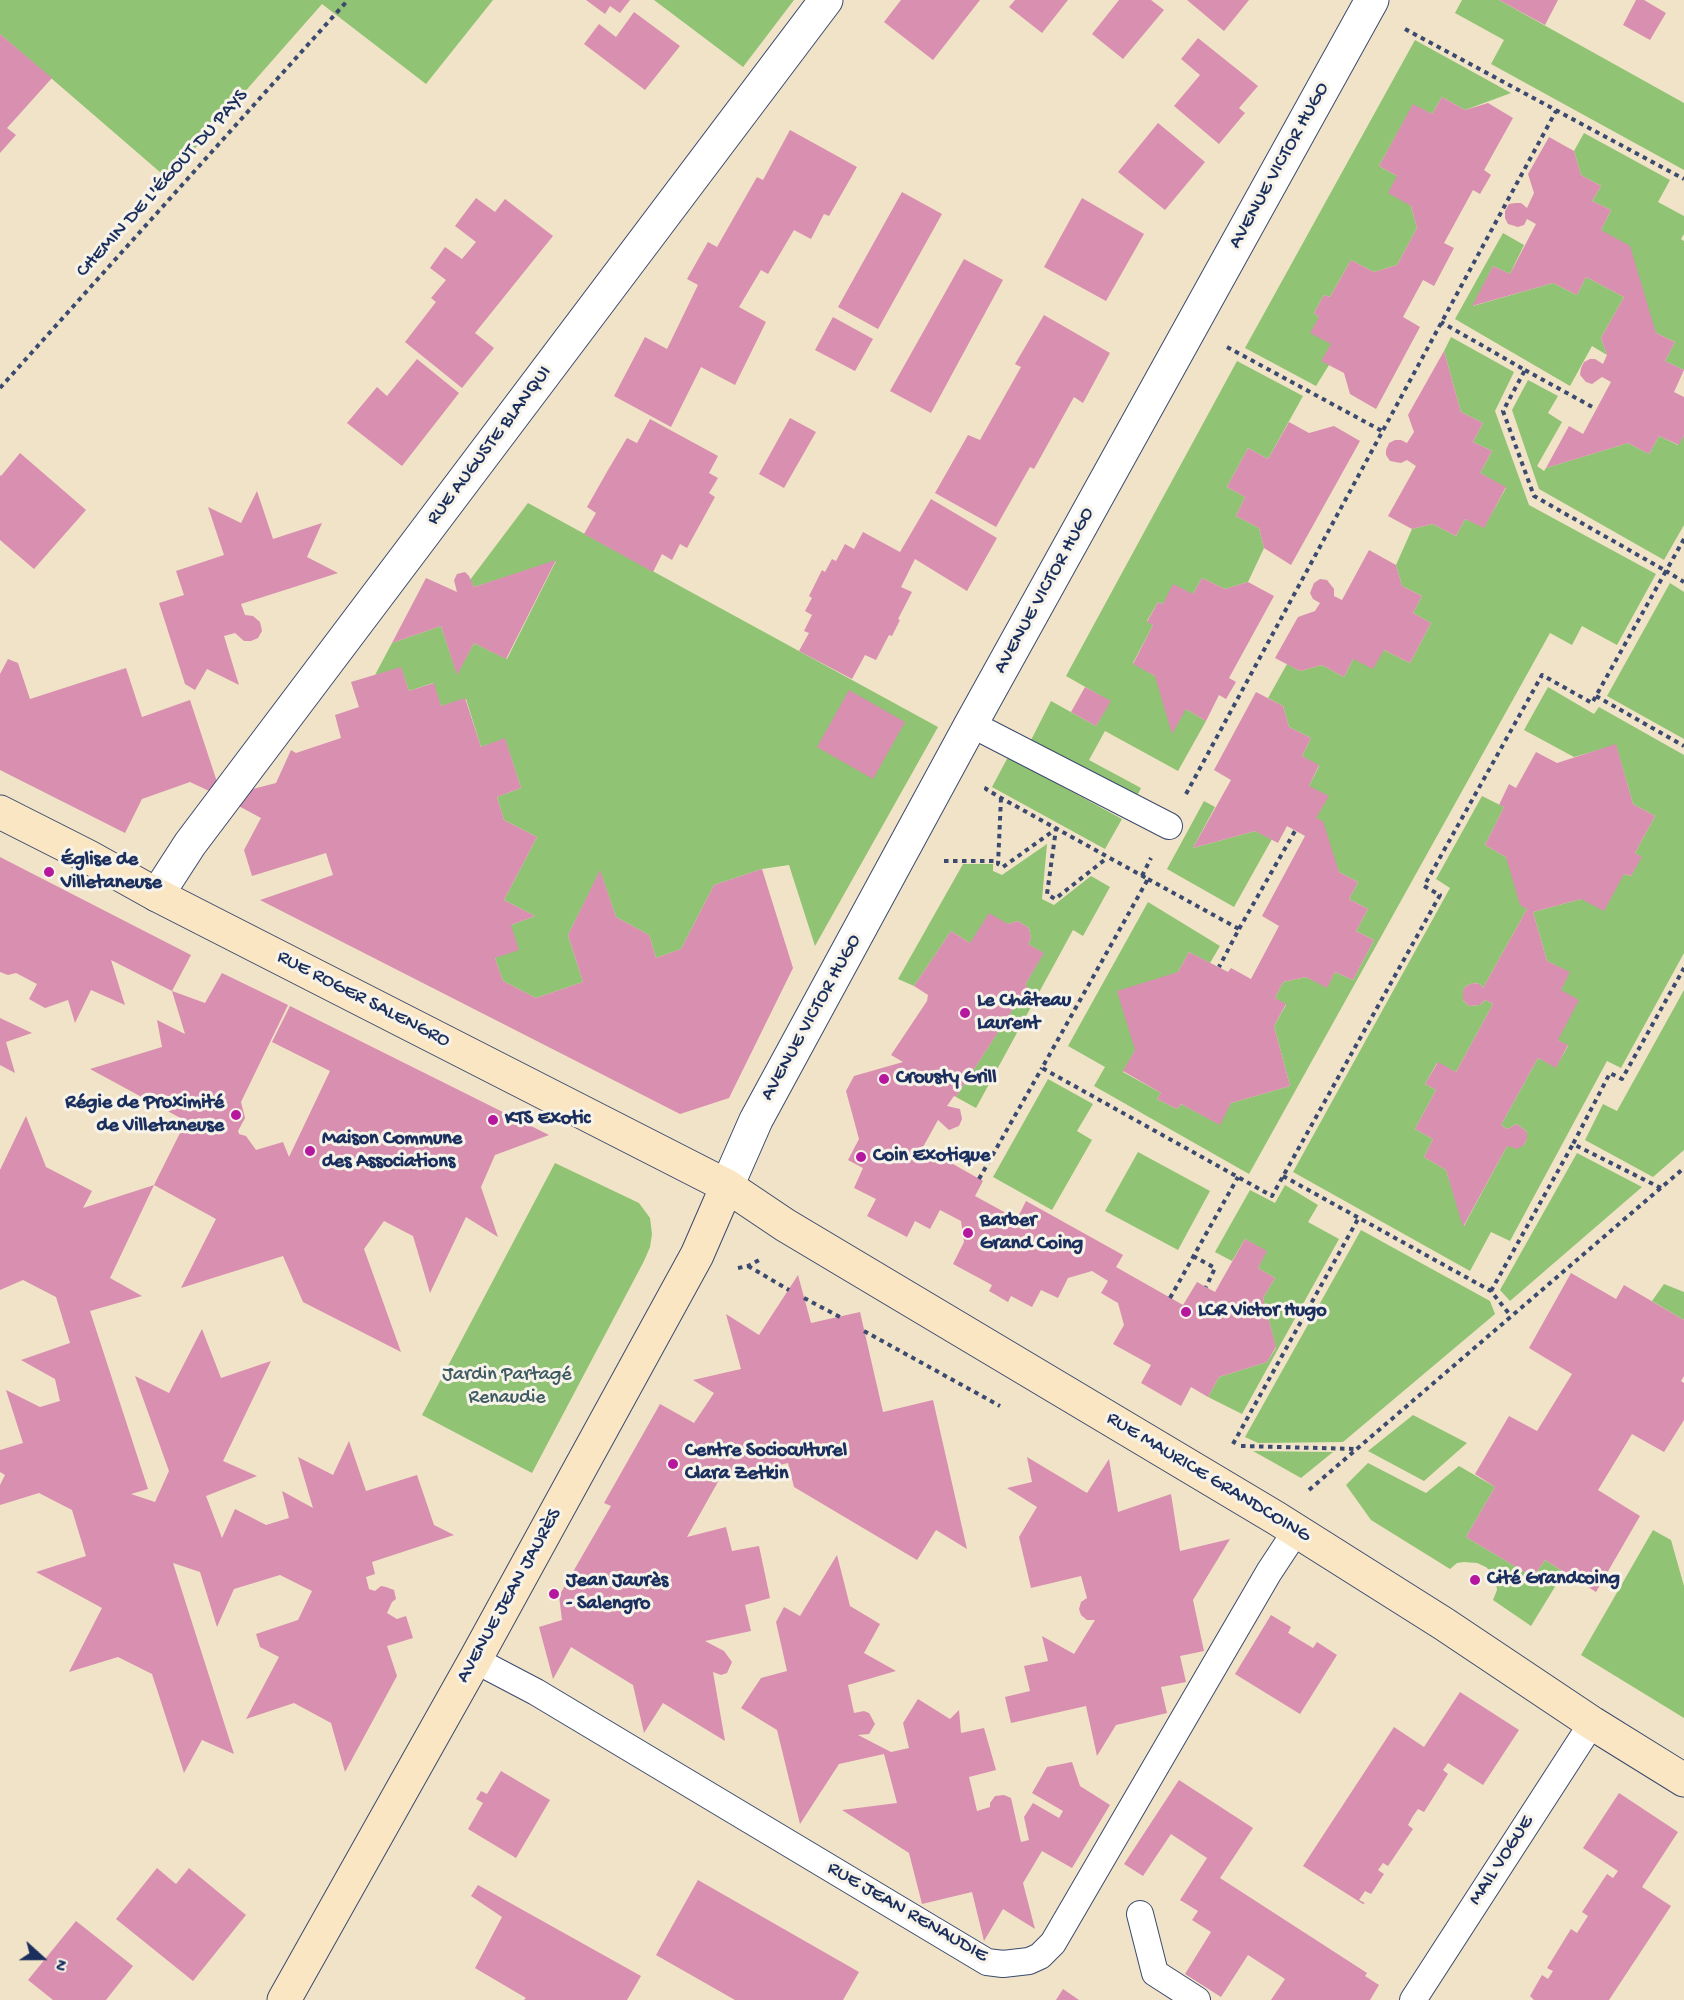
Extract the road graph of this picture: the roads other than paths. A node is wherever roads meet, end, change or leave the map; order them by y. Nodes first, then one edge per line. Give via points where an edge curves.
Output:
1 (826, 0) edge
2 (1369, 4) edge
3 (971, 724) junction
4 (0, 812) edge
5 (1168, 826) road end
6 (157, 895) junction
7 (727, 1186) junction
8 (1286, 1525) junction
9 (475, 1660) junction
10 (1592, 1722) junction
11 (1684, 1780) edge
12 (1140, 1914) dead end
13 (284, 2000) edge
14 (1197, 2000) edge
15 (1413, 2000) edge

1 - 6 street, RUE AUGUSTE BLANQUI via 190,844
2 - 3 street, AVENUE VICTOR HUGO
3 - 5 lane
3 - 7 street, AVENUE VICTOR HUGO via 762,1110
4 - 6 street, RUE ROGER SALENGRO
6 - 7 street, RUE ROGER SALENGRO
7 - 8 street, RUE MAURICE GRANDCOING via 785,1225
7 - 9 street, AVENUE JEAN JAURÈS via 697,1255
8 - 9 lane, RUE JEAN RENAUDIE via 1269,1572 1053,1943 1029,1961 987,1962 536,1692
8 - 10 street, RUE MAURICE GRANDCOING
9 - 13 street, AVENUE JEAN JAURÈS
10 - 11 street, RUE MAURICE GRANDCOING
10 - 15 lane, MAIL VOGUE
12 - 14 lane via 1155,1973

